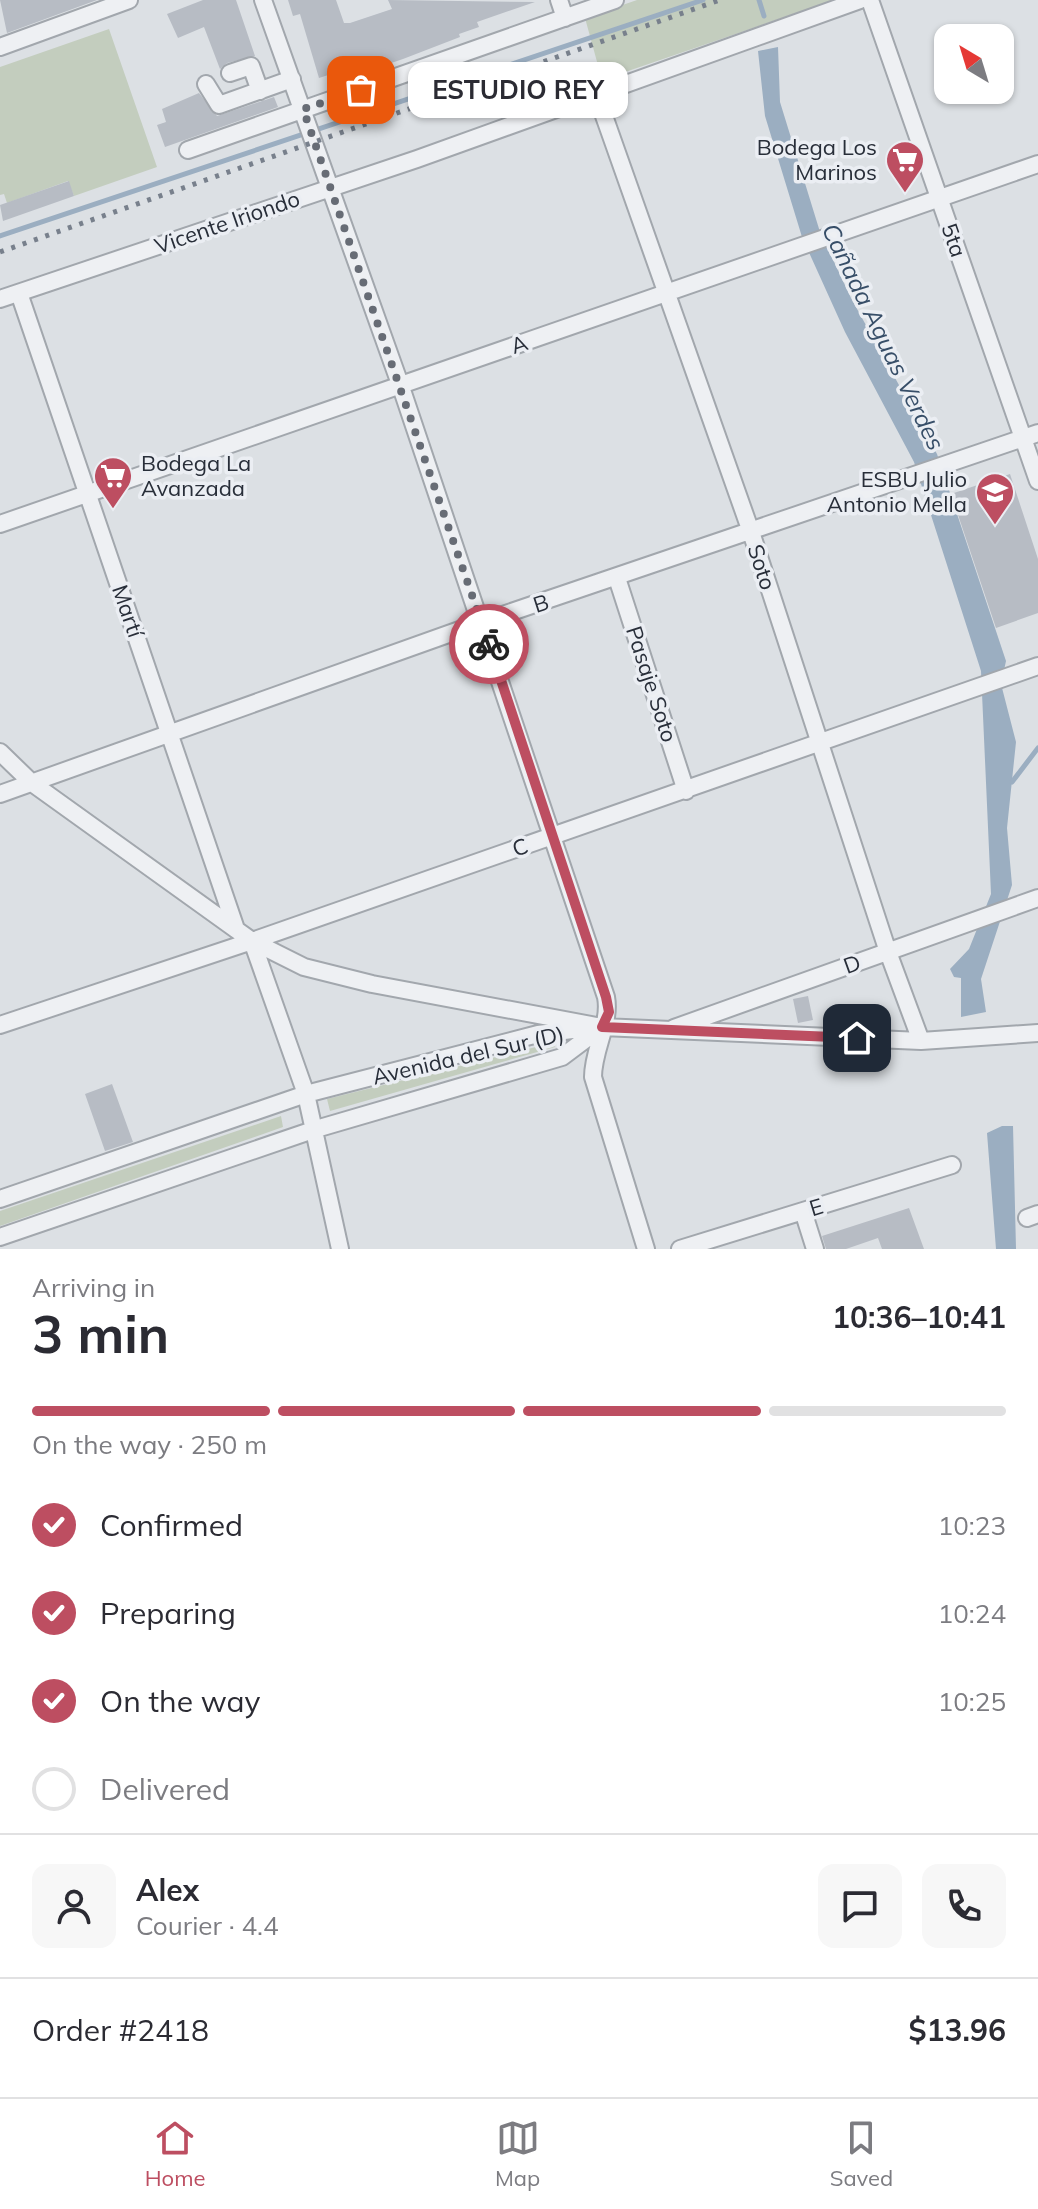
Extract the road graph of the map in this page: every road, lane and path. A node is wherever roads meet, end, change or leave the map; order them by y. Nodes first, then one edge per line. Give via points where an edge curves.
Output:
1 (129, 0) edge
2 (263, 0) edge
3 (559, 0) edge
4 (615, 0) edge
5 (860, 0) edge
6 (870, 0) edge
7 (565, 18) junction
8 (0, 47) edge
9 (230, 73) dead end
10 (292, 79) junction
11 (206, 84) dead end
12 (260, 91) junction
13 (597, 96) junction
14 (305, 114) junction
15 (188, 150) dead end
16 (1038, 164) edge
17 (329, 188) junction
18 (939, 198) junction
19 (19, 293) junction
20 (668, 293) junction
21 (0, 299) edge
22 (400, 384) junction
23 (1030, 436) edge
24 (1038, 481) edge
25 (87, 492) junction
26 (0, 524) edge
27 (751, 532) junction
28 (617, 578) junction
29 (482, 622) junction
30 (1038, 666) edge
31 (170, 733) junction
32 (819, 743) junction
33 (0, 752) edge
34 (32, 783) junction
35 (686, 791) junction
36 (0, 794) edge
37 (553, 835) junction
38 (1038, 898) edge
39 (236, 929) junction
40 (252, 941) junction
41 (888, 952) junction
42 (534, 1014) junction
43 (0, 1025) edge
44 (602, 1027) junction
45 (667, 1031) junction
46 (1038, 1033) edge
47 (538, 1034) junction
48 (921, 1041) junction
49 (562, 1057) junction
50 (593, 1077) junction
51 (306, 1094) junction
52 (316, 1129) junction
53 (952, 1165) dead end
54 (0, 1199) edge
55 (803, 1211) junction
56 (0, 1237) edge
57 (340, 1249) edge
58 (646, 1249) edge
59 (680, 1249) edge
60 (815, 1249) edge

1 - 8 street
2 - 10 street
3 - 7 street
4 - 7 street
5 - 13 street, Vicente Iriondo
6 - 18 street, 5ta
7 - 14 street
9 - 12 street via 251,66
10 - 12 street
10 - 14 street
11 - 12 street via 219,105
13 - 17 street, Vicente Iriondo
13 - 20 street, Soto
14 - 15 street
14 - 17 street
16 - 18 street, A
17 - 19 street, Vicente Iriondo
17 - 22 street
18 - 20 street, A
18 - 23 street, 5ta
19 - 21 street, Vicente Iriondo
19 - 25 street, Martí
20 - 22 street, A
20 - 27 street, Soto
22 - 25 street, A
22 - 29 street
23 - 24 street, 5ta
23 - 27 street, B
25 - 26 street, A
25 - 31 street, Martí
27 - 28 street, B
27 - 32 street, Soto
28 - 29 street, B
28 - 35 street, Pasaje Soto
29 - 31 street, B
29 - 37 street
30 - 32 street, C
31 - 34 street, B
31 - 39 street, Martí
32 - 35 street, C
32 - 41 street, Soto
33 - 34 street
34 - 36 street, B
34 - 39 street
35 - 37 street, C
37 - 40 street, C
37 - 44 street via 606,997 609,1012
38 - 41 street, D
39 - 40 street
40 - 42 street via 304,967
40 - 43 street, C
40 - 51 street
41 - 45 street, D
41 - 48 street, Soto
42 - 44 street
42 - 47 street via 543,1026
44 - 45 street
44 - 47 street, Avenida del Sur (D)
44 - 49 street, Avenida del Sur (D)
44 - 50 street
45 - 48 street
46 - 48 street
47 - 51 street, Avenida del Sur (D)
49 - 50 street via 578,1059
49 - 52 street, Avenida del Sur (D)
50 - 58 street
51 - 52 street
51 - 54 street, Avenida del Sur (D)
52 - 56 street, Avenida del Sur (D)
52 - 57 street
53 - 55 street, E
55 - 59 street, E
55 - 60 street

